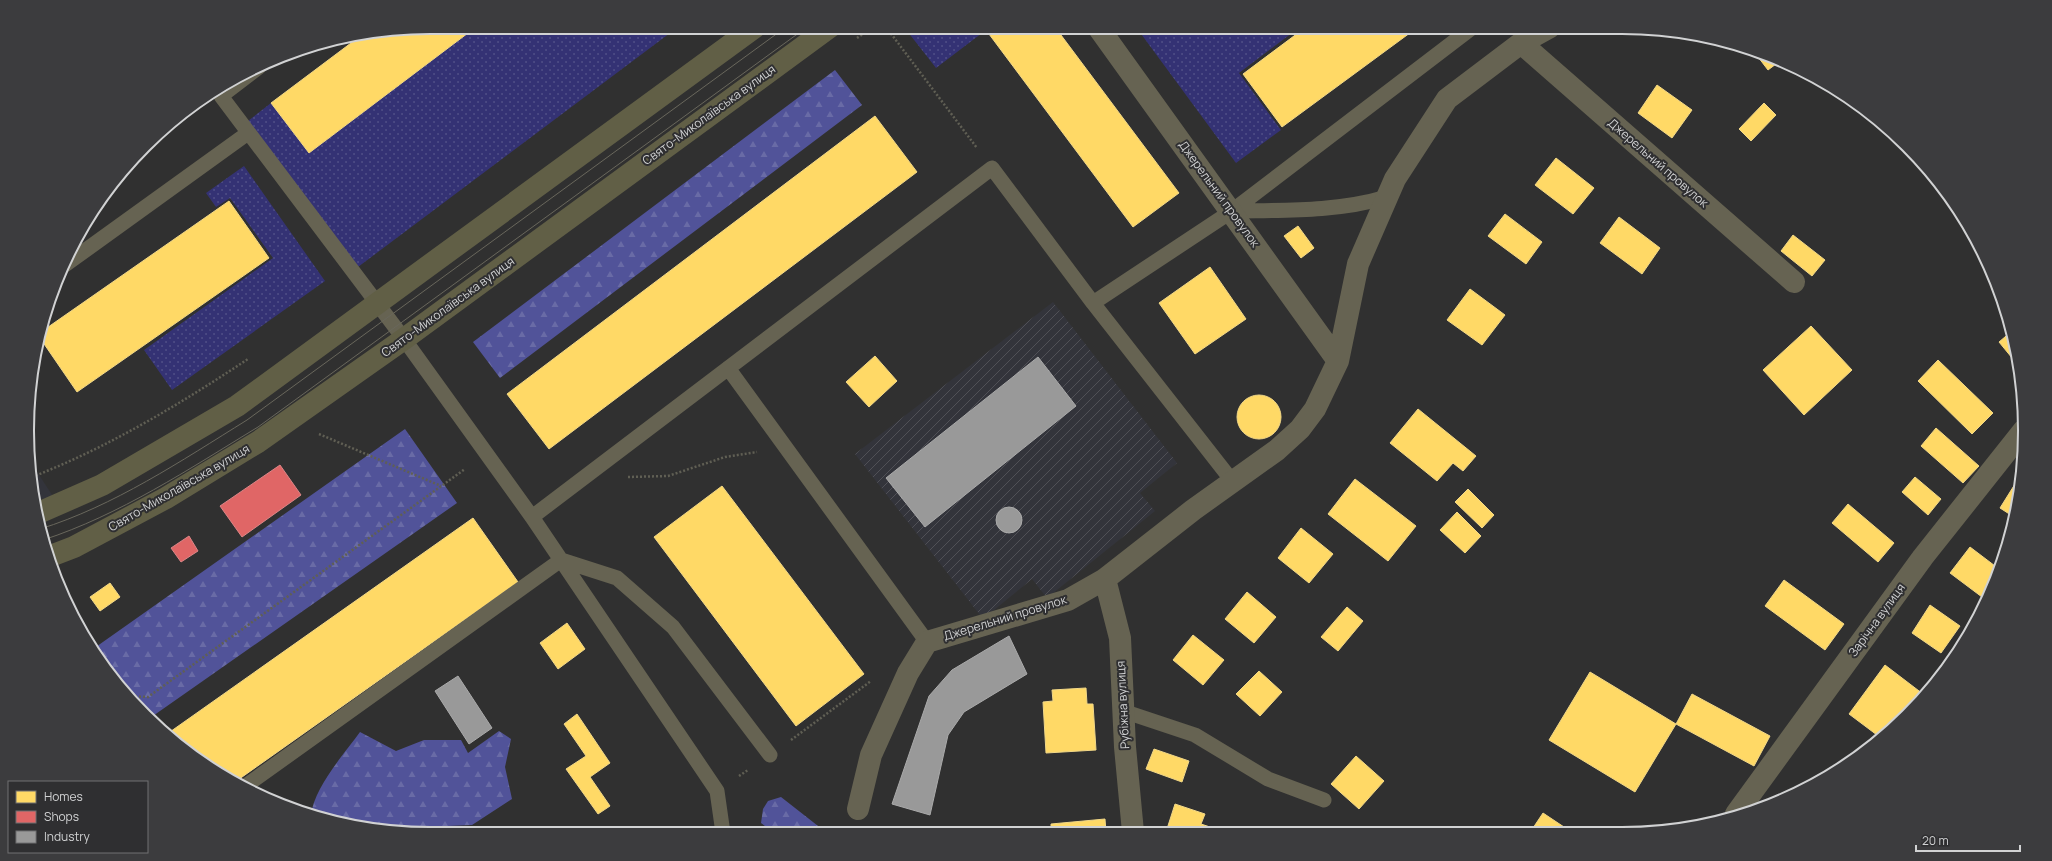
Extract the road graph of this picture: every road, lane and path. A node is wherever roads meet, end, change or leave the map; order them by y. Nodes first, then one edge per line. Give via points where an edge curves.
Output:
1 (745, 34) edge
2 (820, 34) edge
3 (891, 34) edge
4 (1103, 34) edge
5 (1464, 34) edge
6 (1537, 34) edge
7 (1521, 43) junction
8 (236, 85) edge
9 (248, 133) junction
10 (992, 168) junction
11 (1387, 197) junction
12 (1232, 211) junction
13 (73, 259) edge
14 (1794, 282) dead end
15 (377, 303) junction
16 (1093, 303) junction
17 (404, 339) junction
18 (1338, 361) junction
19 (728, 368) junction
20 (316, 433) dead end
21 (2018, 438) edge
22 (786, 448) junction
23 (487, 454) junction
24 (583, 479) junction
25 (1232, 482) junction
26 (442, 486) junction
27 (43, 511) edge
28 (532, 517) junction
29 (54, 555) edge
30 (561, 560) junction
31 (1105, 579) junction
32 (927, 642) junction
33 (877, 677) dead end
34 (136, 696) edge
35 (1123, 711) junction
36 (770, 755) junction
37 (249, 783) edge
38 (717, 791) junction
39 (1324, 800) dead end
40 (858, 809) dead end
41 (1740, 809) edge
42 (722, 827) edge
43 (1133, 827) edge

1 - 15 main road
2 - 17 main road, Свято-Миколаївська вулиця
3 - 10 path
4 - 12 street, Джерельний провулок
5 - 12 lane
6 - 7 street, Джерельний провулок
7 - 11 street, Джерельний провулок via 1447,99 1395,179
7 - 14 street, Джерельний провулок
8 - 9 lane via 222,96
9 - 13 lane
9 - 15 lane
10 - 16 lane
10 - 19 lane
11 - 12 lane via 1362,204 1300,210
11 - 18 street, Джерельний провулок via 1358,264
12 - 16 lane
12 - 18 street, Джерельний провулок
15 - 17 lane
15 - 27 main road via 237,406 102,485
16 - 25 lane
17 - 23 lane
17 - 29 main road, Свято-Миколаївська вулиця via 258,442 173,494 74,547
18 - 25 street, Джерельний провулок via 1315,409 1300,429 1277,450
19 - 22 lane
19 - 24 lane
20 - 26 path
21 - 41 street, Зарічна вулиця via 1923,557
22 - 24 path via 725,457 668,476
22 - 32 lane
23 - 26 path
23 - 28 lane
24 - 28 lane
25 - 31 street, Джерельний провулок
26 - 34 path via 148,697
28 - 30 lane
30 - 36 lane via 617,578 673,627
30 - 37 lane
30 - 38 lane
31 - 32 street, Джерельний провулок via 1068,600
31 - 35 street, Рубіжна вулиця via 1120,638
32 - 40 street via 908,673 871,755
33 - 36 path
35 - 39 lane via 1195,735 1268,779
35 - 43 street, Рубіжна вулиця
36 - 38 path
38 - 42 lane

